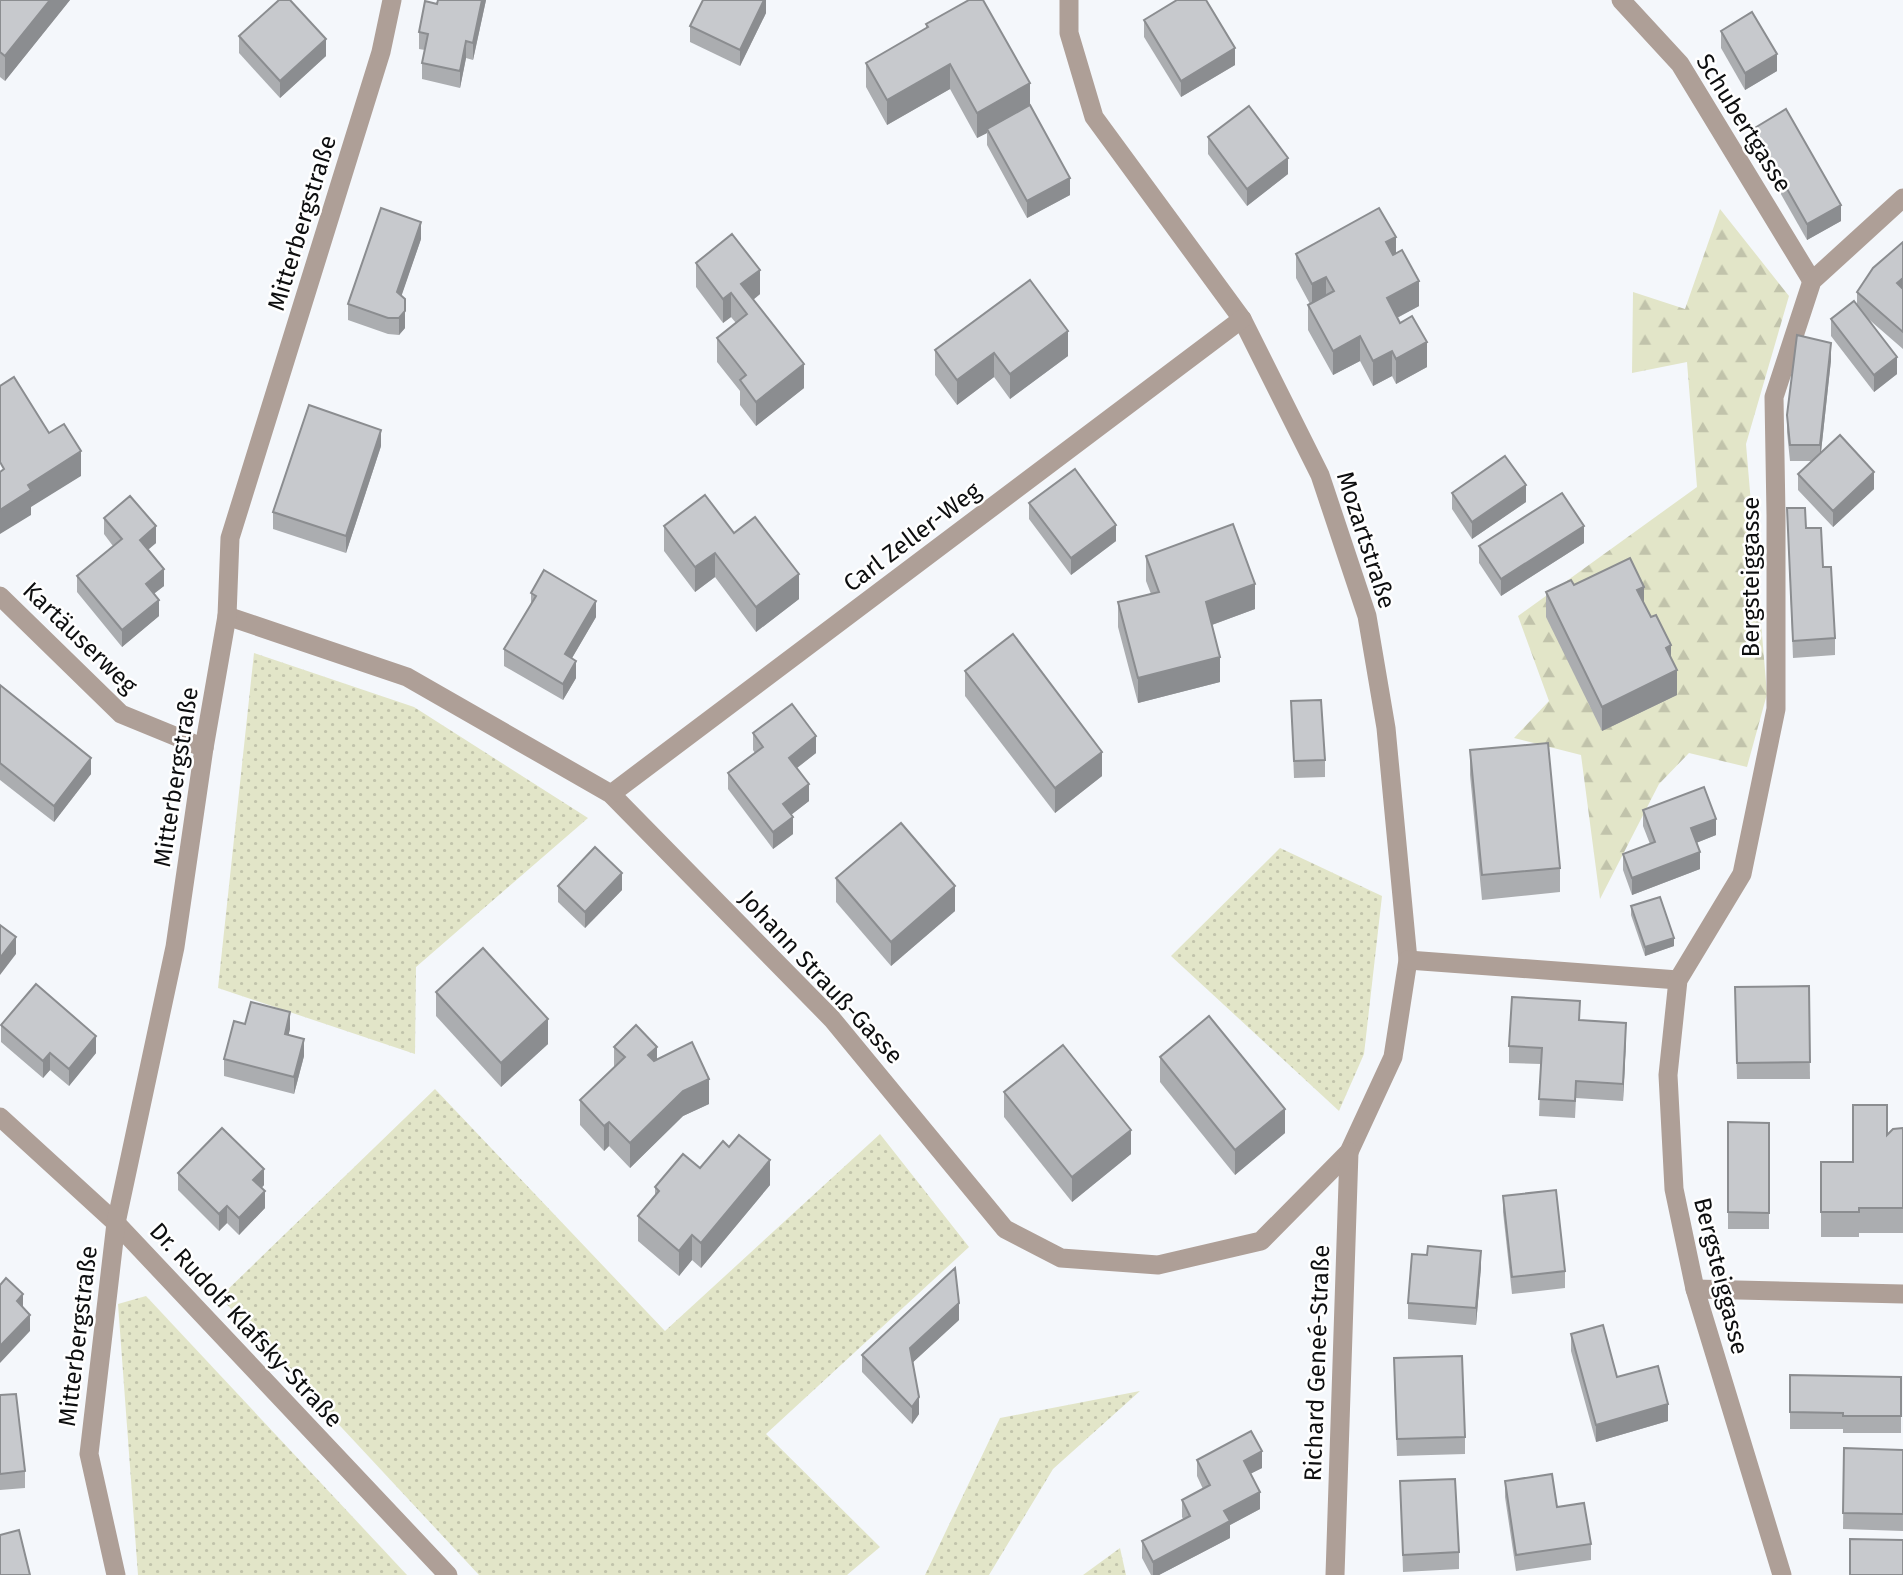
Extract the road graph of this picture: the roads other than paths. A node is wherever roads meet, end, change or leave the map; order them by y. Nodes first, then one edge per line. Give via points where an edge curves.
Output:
1 (393, 0) edge
2 (1069, 0) edge
3 (1621, 0) edge
4 (1903, 198) edge
5 (1812, 281) junction
6 (1242, 318) junction
7 (0, 596) edge
8 (227, 616) junction
9 (204, 748) junction
10 (611, 794) junction
11 (1408, 960) junction
12 (1678, 980) junction
13 (0, 1117) edge
14 (1349, 1152) junction
15 (116, 1223) junction
16 (1695, 1289) junction
17 (1903, 1294) edge
18 (116, 1575) edge
19 (448, 1575) edge
20 (1335, 1575) edge
21 (1782, 1575) edge

1 - 8 street, Mitterbergstraße via 381,52 230,538
2 - 6 street, Mozartstraße via 1069,33 1094,117
3 - 5 street, Schubertgasse via 1680,64
4 - 5 street, Bergsteiggasse
5 - 12 street, Bergsteiggasse via 1774,397 1776,709 1742,874
6 - 10 street, Carl Zeller-Weg
6 - 11 street, Mozartstraße via 1320,475 1367,616 1386,729
7 - 9 street, Kartäuserweg via 121,713
8 - 9 street, Mitterbergstraße
8 - 10 street, Johann Strauß-Gasse via 407,677
9 - 15 street, Mitterbergstraße via 175,947
10 - 14 street, Johann Strauß-Gasse via 832,1018 1005,1230 1061,1258 1158,1265 1261,1241
11 - 12 street
11 - 14 street, Mozartstraße via 1393,1057
12 - 16 street, Bergsteiggasse via 1668,1075 1672,1164
13 - 15 street, Dr. Rudolf Klafsky-Straße
14 - 20 street, Richard Geneé-Straße
15 - 18 street, Mitterbergstraße via 89,1454
15 - 19 street, Dr. Rudolf Klafsky-Straße
16 - 17 street
16 - 21 street, Bergsteiggasse

